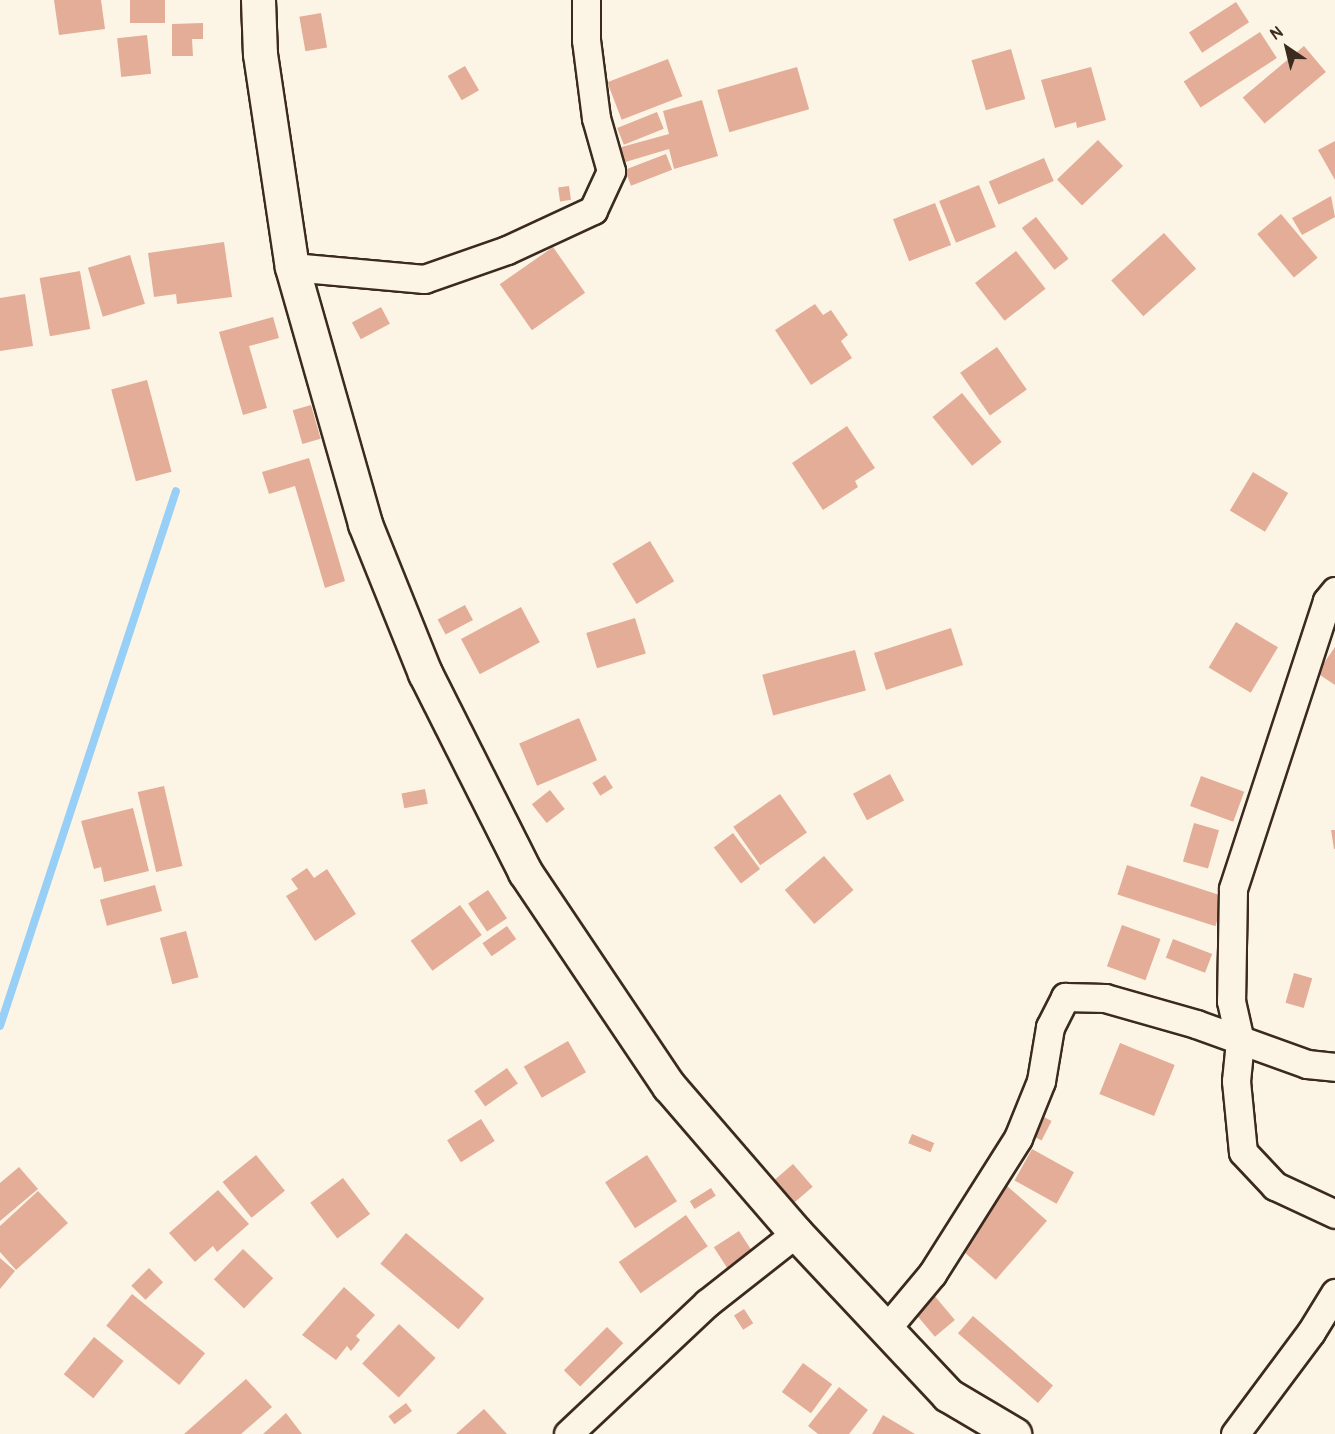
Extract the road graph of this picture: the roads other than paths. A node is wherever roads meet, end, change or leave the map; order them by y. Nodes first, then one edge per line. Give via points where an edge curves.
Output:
1 (258, 0) edge
2 (586, 0) edge
3 (292, 267) junction
4 (1335, 591) edge
5 (1240, 1041) junction
6 (1335, 1066) edge
7 (1335, 1214) edge
8 (796, 1233) junction
9 (1335, 1293) edge
10 (886, 1329) junction
11 (567, 1434) edge
12 (1014, 1434) edge
13 (1235, 1434) edge

1 - 3 street via 260,54
2 - 3 street via 586,40 596,118 611,171 593,210 507,250 424,279
3 - 8 street via 365,524 425,673 525,872 669,1086
4 - 5 street via 1327,601 1233,889 1231,1001
5 - 6 street via 1307,1064
5 - 7 street via 1236,1081 1243,1152 1275,1186
5 - 10 street via 1105,998 1065,997 1050,1027 1041,1081 1018,1138 932,1274
8 - 10 street
8 - 11 street via 707,1303
9 - 13 street
10 - 12 street via 948,1395

